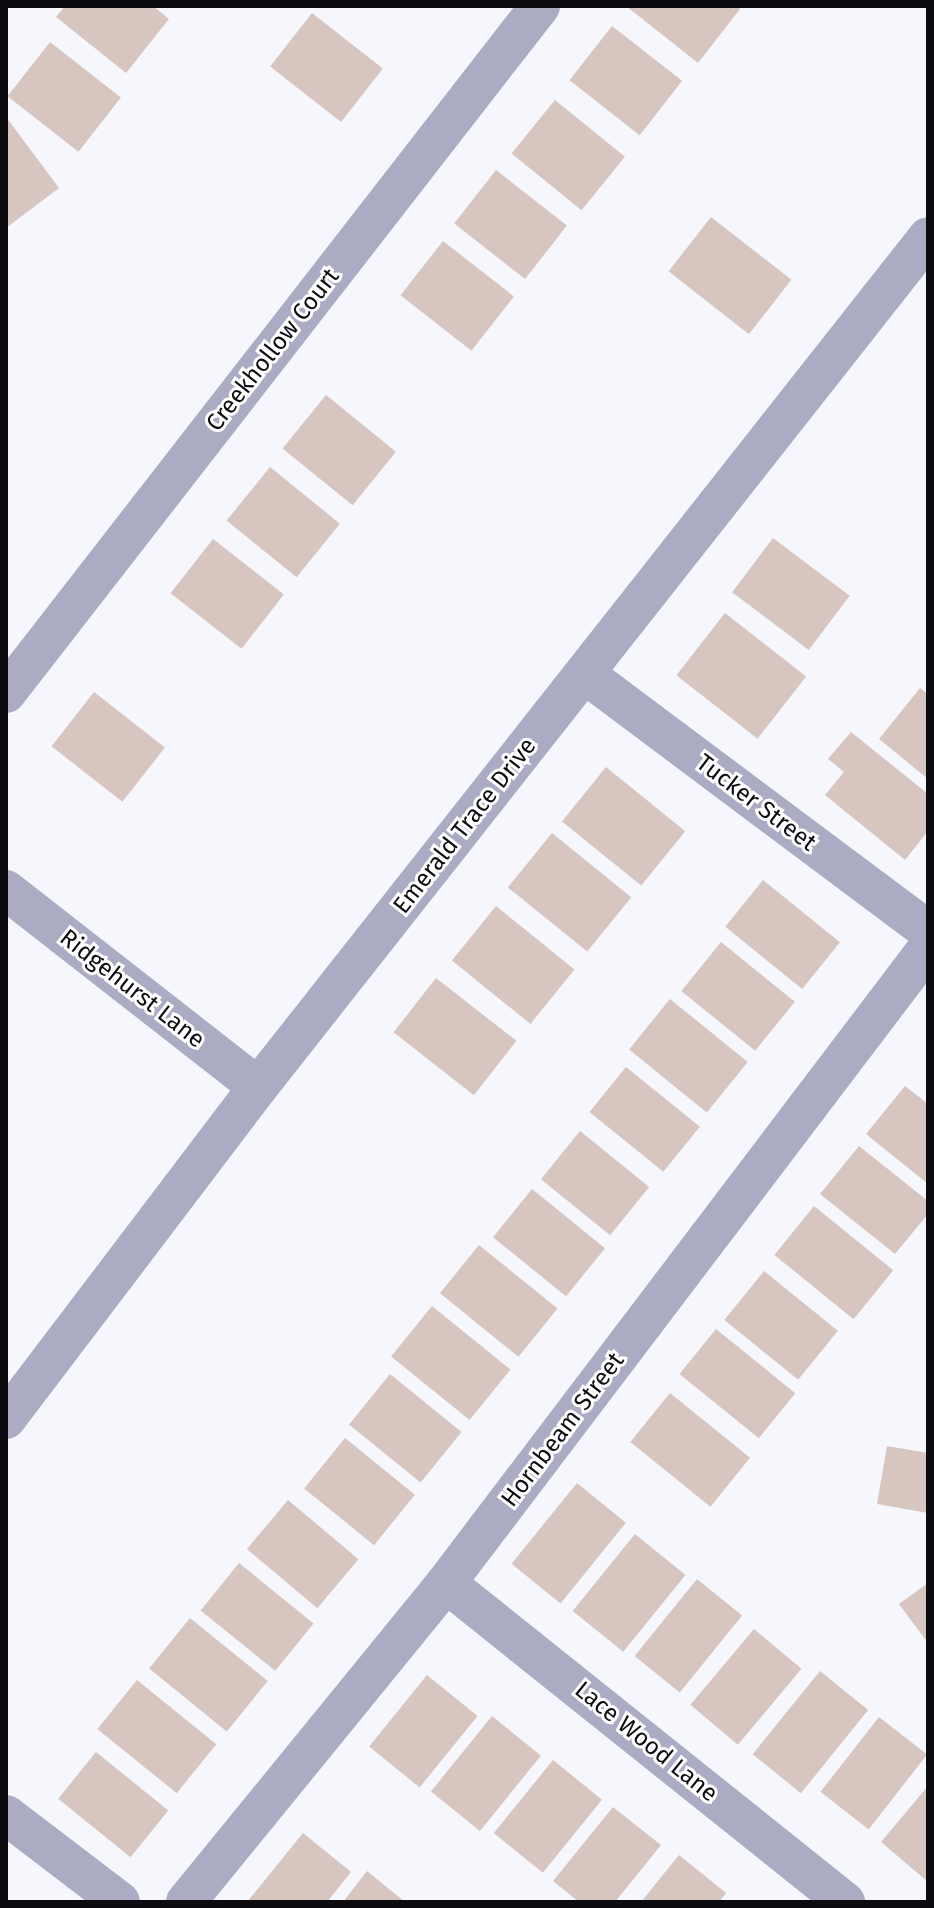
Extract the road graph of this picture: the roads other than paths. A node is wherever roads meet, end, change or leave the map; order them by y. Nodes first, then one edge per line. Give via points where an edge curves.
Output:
1 (540, 6) edge
2 (928, 237) edge
3 (585, 674) junction
4 (6, 693) edge
5 (6, 890) edge
6 (928, 931) edge
7 (928, 948) edge
8 (258, 1087) junction
9 (6, 1419) edge
10 (446, 1583) junction
11 (6, 1815) edge
12 (120, 1902) edge
13 (186, 1902) edge
14 (845, 1902) edge

1 - 4 street, Creekhollow Court
2 - 3 street, Emerald Trace Drive
3 - 6 street, Tucker Street
3 - 8 street, Emerald Trace Drive
5 - 8 street, Ridgehurst Lane
7 - 10 street, Hornbeam Street
8 - 9 street, Emerald Trace Drive
10 - 13 street, Hornbeam Street
10 - 14 street, Lace Wood Lane
11 - 12 street

